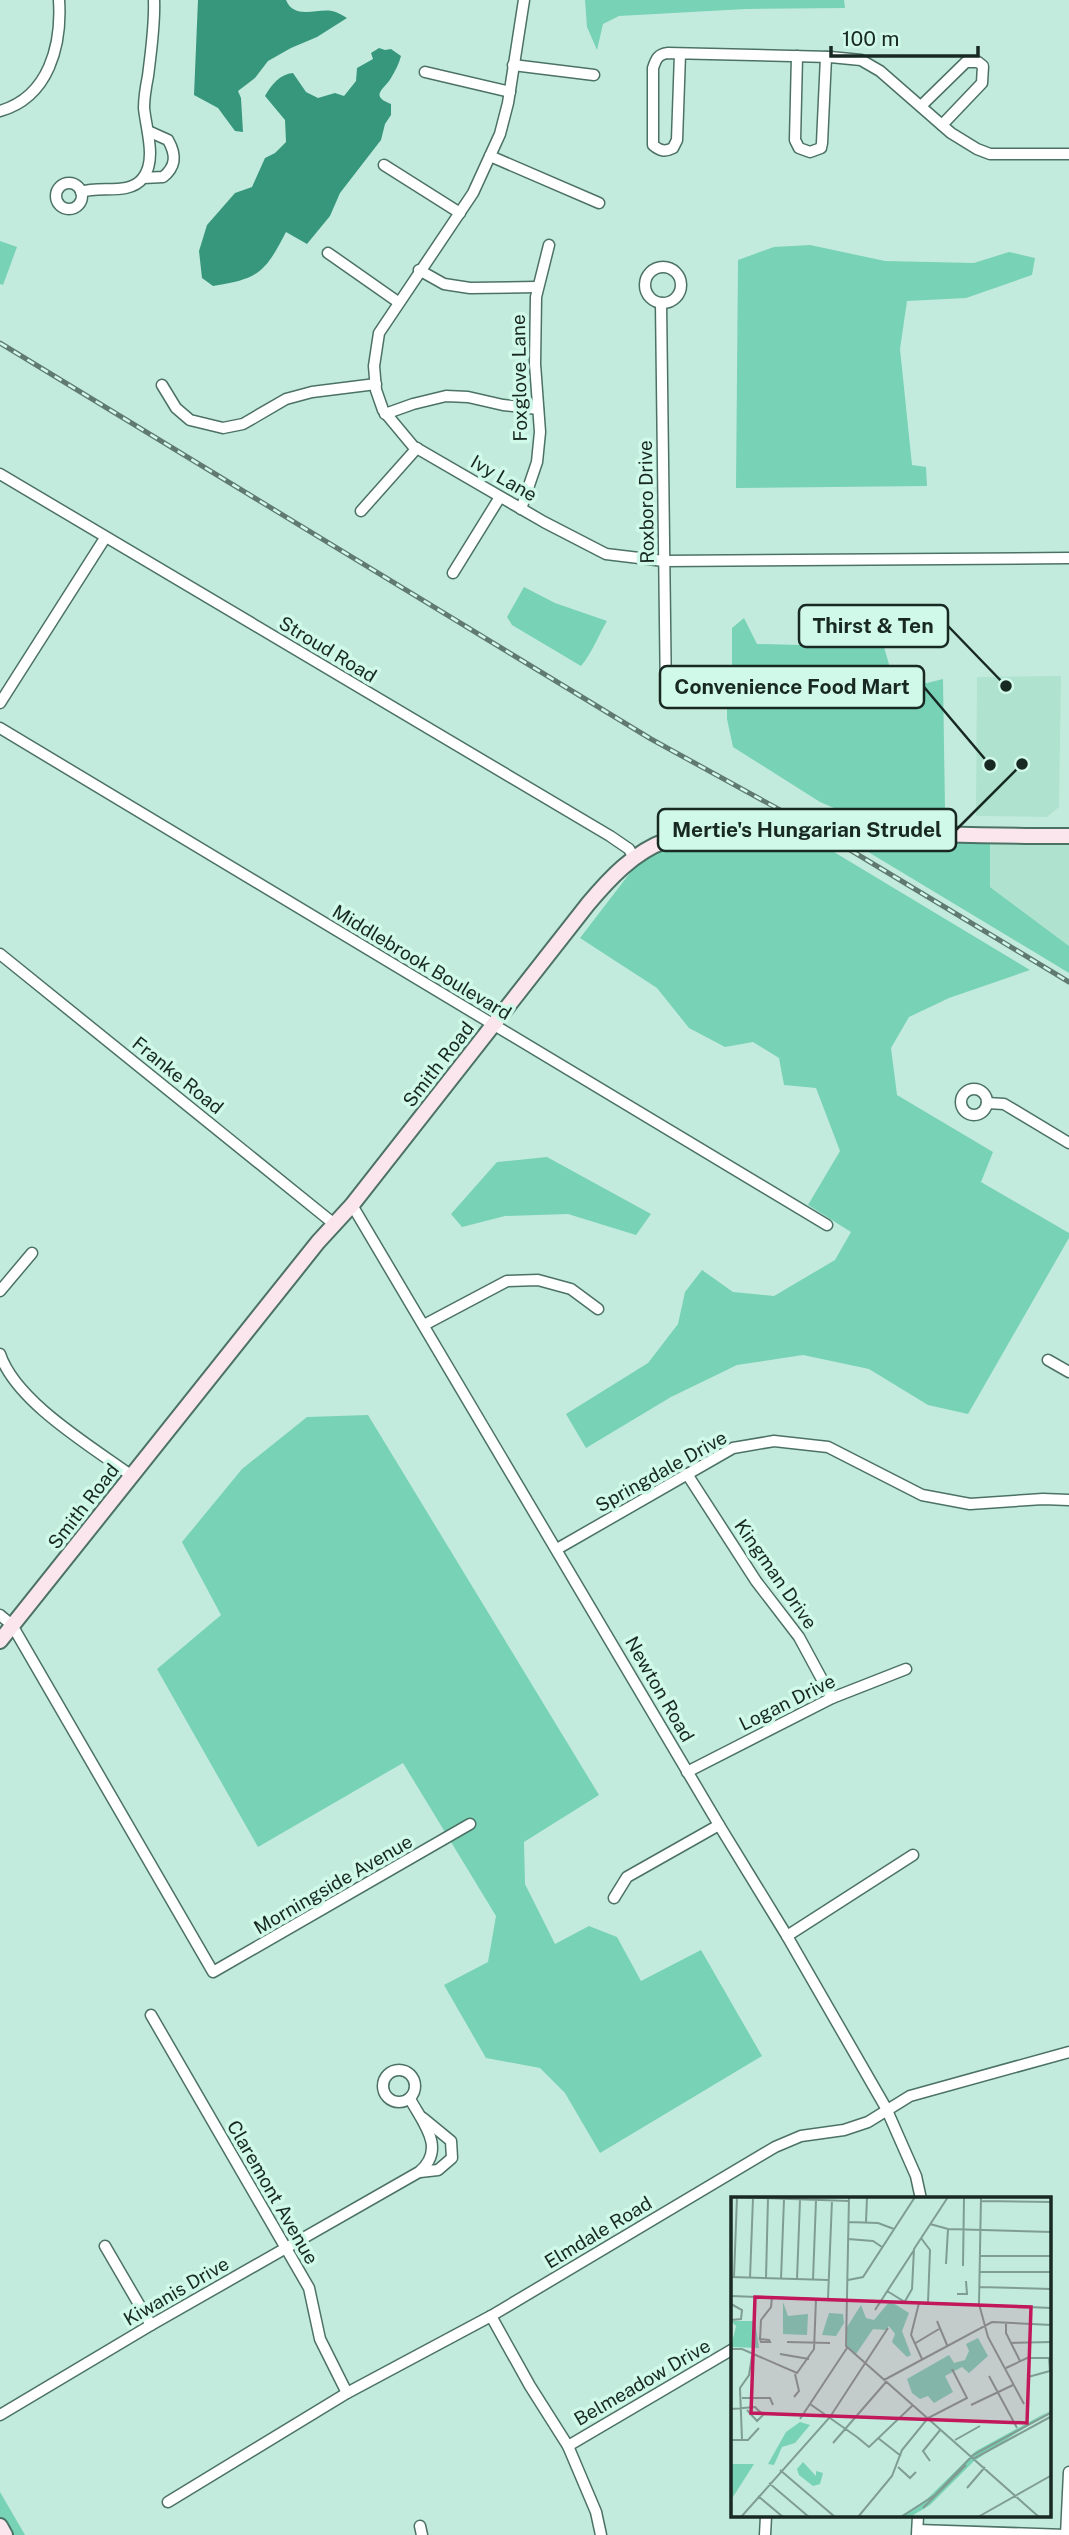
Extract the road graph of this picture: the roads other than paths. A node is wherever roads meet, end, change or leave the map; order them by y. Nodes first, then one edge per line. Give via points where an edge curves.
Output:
1 (59, 0) edge
2 (154, 0) edge
3 (524, 0) edge
4 (680, 54) junction
5 (797, 56) junction
6 (826, 57) junction
7 (513, 65) junction
8 (425, 72) dead end
9 (594, 75) dead end
10 (510, 92) junction
11 (921, 106) junction
12 (0, 111) edge
13 (942, 125) junction
14 (148, 131) junction
15 (1069, 154) edge
16 (490, 156) junction
17 (384, 165) dead end
18 (143, 178) junction
19 (81, 192) dead end
20 (599, 203) dead end
21 (460, 213) junction
22 (549, 245) dead end
23 (328, 253) dead end
24 (419, 271) junction
25 (537, 287) junction
26 (398, 302) junction
27 (661, 303) dead end
28 (376, 384) junction
29 (162, 385) dead end
30 (537, 409) junction
31 (385, 414) junction
32 (417, 448) junction
33 (0, 474) edge
34 (500, 497) junction
35 (521, 509) junction
36 (361, 511) dead end
37 (105, 538) junction
38 (1069, 558) edge
39 (664, 561) junction
40 (453, 573) dead end
41 (666, 700) dead end
42 (0, 703) edge
43 (0, 728) edge
44 (1069, 836) edge
45 (634, 859) junction
46 (0, 954) edge
47 (493, 1025) junction
48 (987, 1103) dead end
49 (1069, 1143) edge
50 (352, 1205) junction
51 (334, 1223) junction
52 (827, 1225) dead end
53 (32, 1253) dead end
54 (0, 1291) edge
55 (598, 1309) dead end
56 (424, 1325) junction
57 (0, 1354) edge
58 (1048, 1360) dead end
59 (1069, 1372) edge
60 (687, 1474) junction
61 (132, 1476) junction
62 (1069, 1500) edge
63 (557, 1549) junction
64 (0, 1615) edge
65 (12, 1625) junction
66 (0, 1641) edge
67 (906, 1669) dead end
68 (832, 1698) junction
69 (687, 1772) junction
70 (470, 1824) dead end
71 (719, 1825) junction
72 (913, 1854) dead end
73 (614, 1898) dead end
74 (787, 1936) junction
75 (151, 2015) dead end
76 (1069, 2052) edge
77 (410, 2099) dead end
78 (887, 2108) junction
79 (419, 2115) junction
80 (419, 2172) junction
81 (921, 2197) edge
82 (105, 2246) dead end
83 (286, 2249) junction
84 (491, 2316) junction
85 (151, 2325) junction
86 (730, 2351) edge
87 (347, 2393) junction
88 (0, 2415) edge
89 (568, 2446) junction
90 (1069, 2472) edge
91 (168, 2502) dead end
92 (0, 2526) edge
93 (918, 2532) edge
94 (5, 2535) edge
95 (601, 2535) edge
96 (1066, 2535) edge

1 - 12 street via 61,28 48,71 31,94
2 - 14 street via 144,105
3 - 7 street, Ivy Lane
4 - 4 street via 662,54 653,68 653,145 659,150 673,148 677,140
4 - 5 street
5 - 6 street
5 - 6 street via 795,141 810,152 822,143
6 - 11 street via 860,60
7 - 9 street
7 - 10 street, Ivy Lane
8 - 10 street
10 - 16 street, Ivy Lane
11 - 13 street
11 - 13 street via 966,62 983,66 982,83
13 - 15 street via 990,154
14 - 18 street via 150,158
14 - 18 street via 168,140 174,159 163,177
16 - 20 street
16 - 21 street, Ivy Lane
17 - 21 street
18 - 19 street via 118,189
21 - 24 street, Ivy Lane
22 - 25 street, Foxglove Lane
23 - 26 street
24 - 25 street via 444,284 470,288
24 - 26 street, Ivy Lane
25 - 30 street, Foxglove Lane
26 - 28 street, Ivy Lane via 379,332
27 - 39 street, Roxboro Drive
28 - 29 street via 286,399 243,424 223,428 190,420
28 - 31 street, Ivy Lane
30 - 31 street via 446,396
30 - 35 street, Foxglove Lane via 537,462
31 - 32 street, Ivy Lane
32 - 34 street, Ivy Lane
32 - 36 street
33 - 37 street, Stroud Road
34 - 35 street, Ivy Lane
34 - 40 street
35 - 39 street, Ivy Lane via 606,554
37 - 42 street
37 - 45 street, Stroud Road via 610,836 629,849
38 - 39 street, Ivy Lane
39 - 41 street, Roxboro Drive
43 - 47 street, Middlebrook Boulevard
44 - 45 main road, Smith Road via 697,835 663,841
45 - 47 main road, Smith Road via 590,902
46 - 51 street, Franke Road
47 - 50 main road, Smith Road
47 - 52 street, Middlebrook Boulevard
48 - 49 street via 1003,1104
50 - 51 main road, Smith Road
50 - 56 street, Newton Road
51 - 61 main road, Smith Road
53 - 54 street
55 - 56 street via 571,1289 538,1280 507,1281
56 - 63 street, Newton Road
57 - 61 street via 30,1401
58 - 59 street
60 - 62 street, Springdale Drive via 733,1448 774,1441 828,1447 922,1495 970,1504
60 - 63 street, Springdale Drive
60 - 68 street, Kingman Drive via 756,1581 799,1637
61 - 65 main road, Smith Road
63 - 69 street, Newton Road
64 - 65 street
65 - 66 main road, Smith Road
65 - 70 street, Morningside Avenue via 214,1972
67 - 68 street, Logan Drive
68 - 69 street, Logan Drive
69 - 71 street, Newton Road
71 - 73 street via 627,1877
71 - 74 street, Newton Road
72 - 74 street
74 - 78 street, Newton Road
75 - 83 street, Claremont Avenue
76 - 78 street, Elmdale Road via 910,2096
77 - 79 street
78 - 81 street, Newton Road
78 - 84 street, Elmdale Road via 868,2122 801,2136 775,2147
79 - 80 street via 432,2136 429,2164
79 - 80 street, Kiwanis Drive via 451,2141 452,2158 438,2170
80 - 83 street, Kiwanis Drive
82 - 85 street
83 - 85 street, Kiwanis Drive
83 - 87 street, Claremont Avenue via 309,2288 320,2339
84 - 87 street, Elmdale Road
84 - 89 street
85 - 88 street, Kiwanis Drive
86 - 89 street, Belmeadow Drive
87 - 91 street, Elmdale Road
89 - 95 street
90 - 96 street
92 - 94 main road
93 - 96 street

